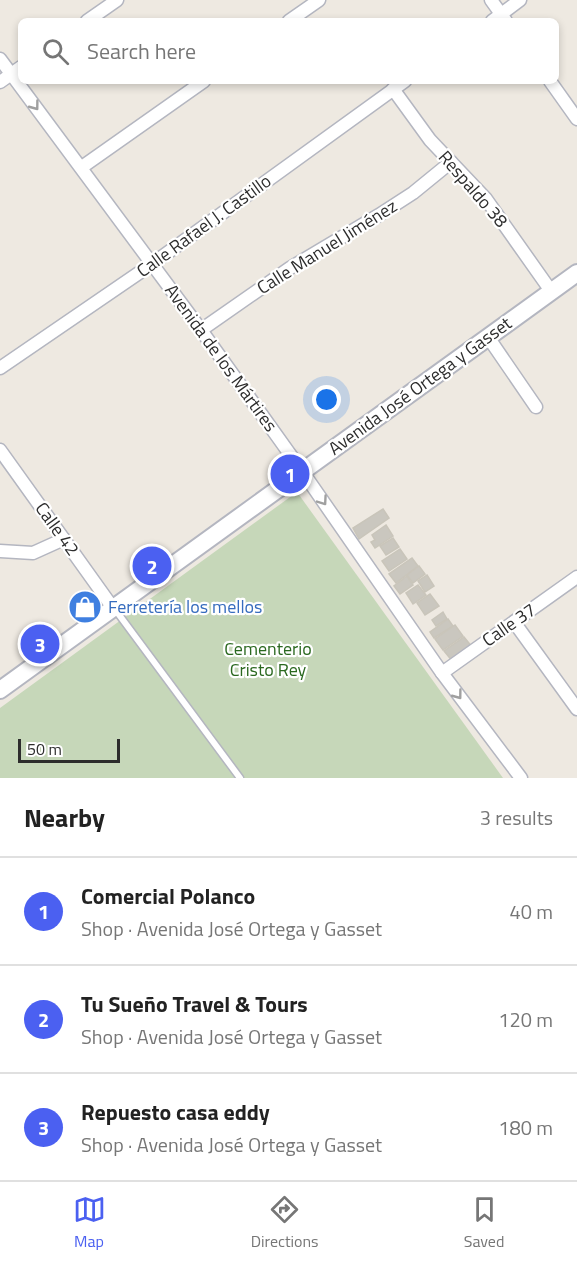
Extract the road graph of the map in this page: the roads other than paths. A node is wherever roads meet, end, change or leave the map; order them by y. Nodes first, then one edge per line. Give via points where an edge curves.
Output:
1 (117, 0) edge
2 (319, 0) edge
3 (491, 0) edge
4 (520, 0) edge
5 (91, 18) edge
6 (293, 18) edge
7 (500, 18) edge
8 (501, 18) edge
9 (0, 59) edge
10 (16, 71) edge
11 (0, 82) edge
12 (25, 84) edge
13 (200, 84) edge
14 (400, 84) edge
15 (552, 84) edge
16 (393, 89) junction
17 (577, 119) edge
18 (451, 162) junction
19 (82, 167) junction
20 (152, 264) junction
21 (577, 273) edge
22 (551, 291) junction
23 (201, 330) junction
24 (488, 337) junction
25 (0, 368) edge
26 (536, 407) dead end
27 (0, 450) edge
28 (302, 471) junction
29 (64, 539) junction
30 (0, 550) edge
31 (577, 577) edge
32 (113, 608) junction
33 (514, 622) junction
34 (442, 673) junction
35 (0, 690) edge
36 (577, 709) edge
37 (240, 778) edge
38 (521, 778) edge

1 - 5 street
2 - 6 street
3 - 7 street
4 - 8 street
9 - 10 street, Avenida de los Mártires
10 - 11 street
12 -> 19 street, Avenida de los Mártires
13 - 19 street
14 - 16 street, Calle Rafael J. Castillo
15 - 17 street
16 - 18 street, Respaldo 38
16 - 20 street, Calle Rafael J. Castillo
18 - 22 street, Respaldo 38 via 486,199
18 - 23 street, Calle Manuel Jiménez via 396,204 290,268
19 - 20 street, Avenida de los Mártires
20 - 23 street, Avenida de los Mártires
20 - 25 street, Calle Rafael J. Castillo
21 - 22 main road, Avenida José Ortega y Gasset
22 - 24 main road, Avenida José Ortega y Gasset
23 - 28 street, Avenida de los Mártires
24 - 26 street
24 - 28 main road, Avenida José Ortega y Gasset
27 - 29 street, Calle 42
28 - 32 main road, Avenida José Ortega y Gasset
28 -> 34 street, Avenida de los Mártires
29 - 30 street via 33,553
29 - 32 street, Calle 42
31 - 33 street, Calle 37
32 - 35 main road, Avenida José Ortega y Gasset
32 - 37 lane
33 - 34 street, Calle 37
33 - 36 street
34 -> 38 street, Avenida de los Mártires

